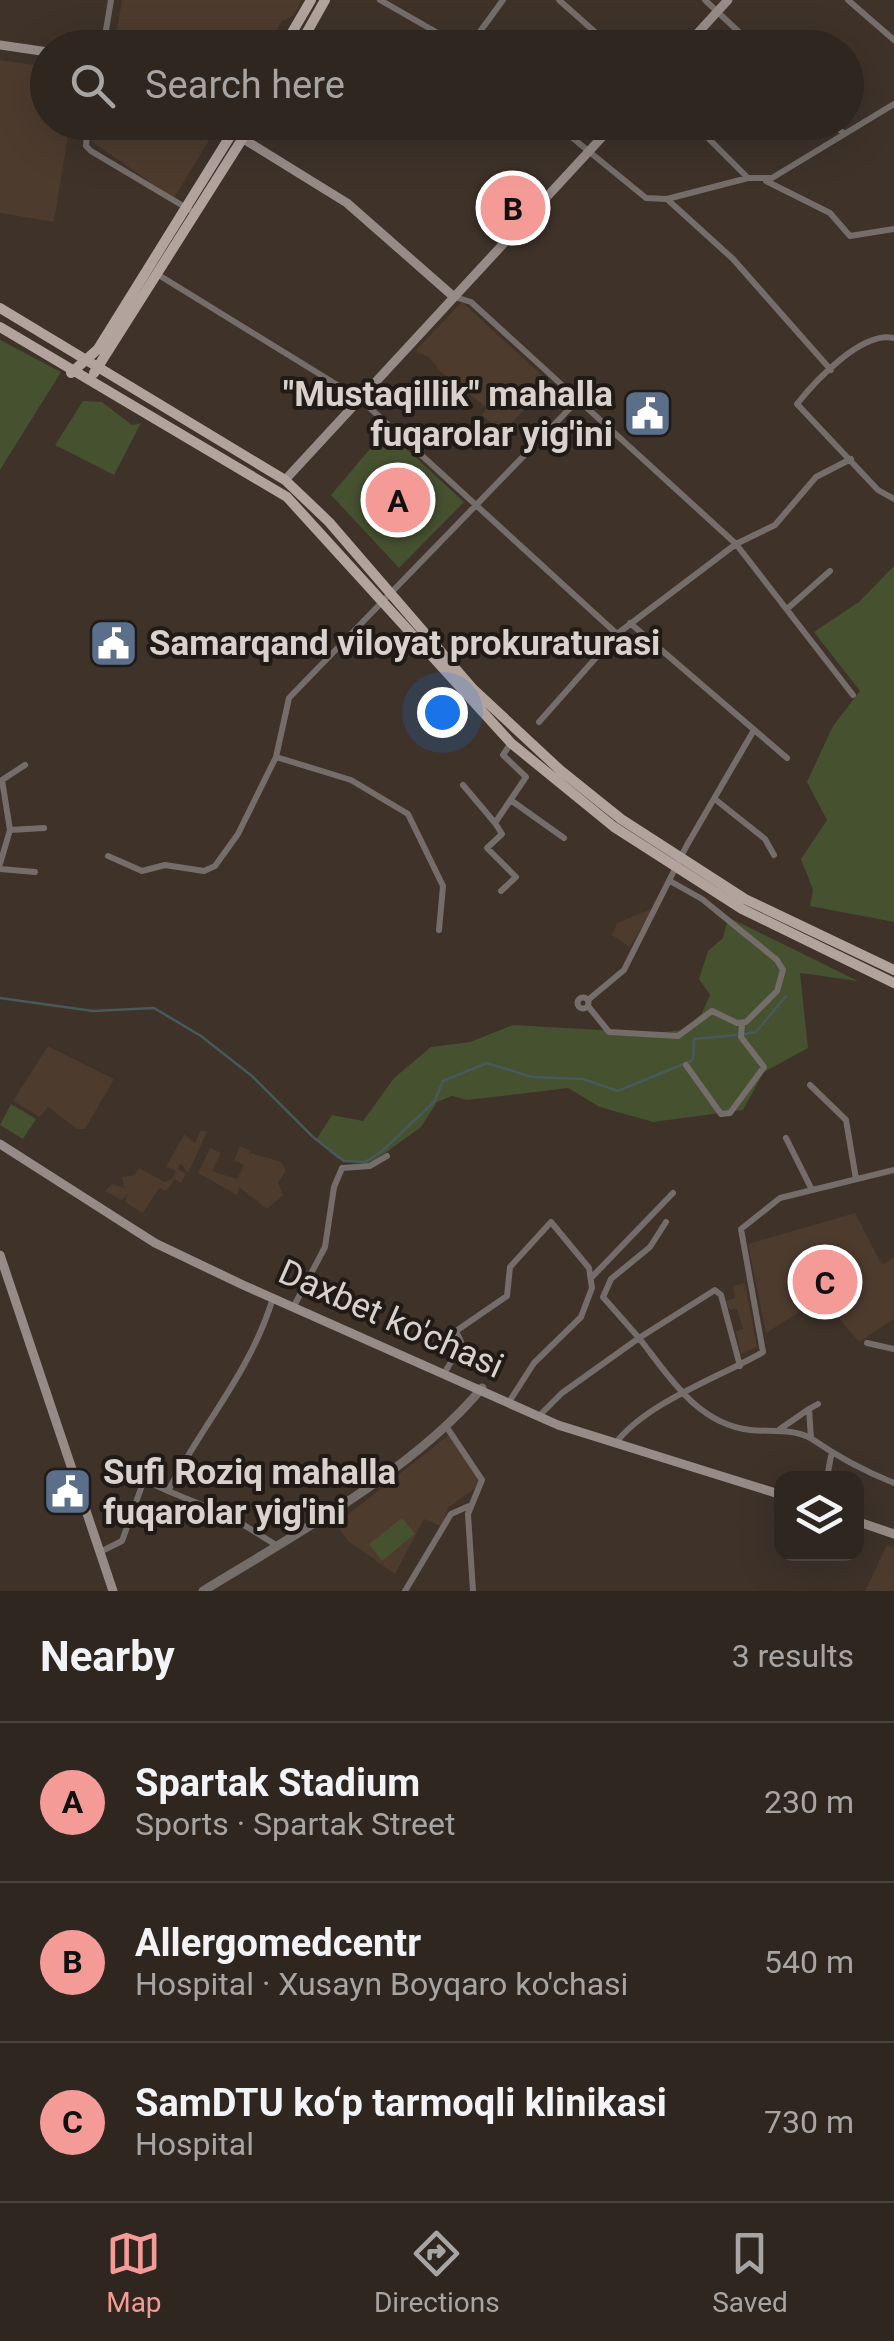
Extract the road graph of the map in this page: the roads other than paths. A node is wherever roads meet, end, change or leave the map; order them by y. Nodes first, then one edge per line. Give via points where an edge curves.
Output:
1 (111, 0) edge
2 (312, 0) edge
3 (325, 0) edge
4 (380, 0) edge
5 (503, 0) edge
6 (559, 0) edge
7 (705, 0) edge
8 (728, 0) edge
9 (848, 0) edge
10 (718, 11) junction
11 (106, 30) edge
12 (294, 30) edge
13 (308, 30) edge
14 (434, 30) edge
15 (480, 30) edge
16 (593, 30) edge
17 (701, 30) edge
18 (738, 30) edge
19 (894, 40) edge
20 (0, 46) edge
21 (30, 50) edge
22 (894, 104) edge
23 (864, 121) edge
24 (86, 140) edge
25 (233, 140) edge
26 (250, 140) edge
27 (574, 140) edge
28 (600, 140) edge
29 (710, 140) edge
30 (831, 140) edge
31 (589, 153) junction
32 (748, 178) junction
33 (765, 180) junction
34 (667, 199) junction
35 (191, 211) junction
36 (894, 228) edge
37 (157, 274) junction
38 (454, 297) junction
39 (0, 308) edge
40 (0, 327) edge
41 (894, 338) edge
42 (84, 362) junction
43 (98, 370) junction
44 (831, 370) junction
45 (71, 372) junction
46 (85, 380) junction
47 (360, 399) junction
48 (576, 402) junction
49 (850, 459) junction
50 (285, 480) junction
51 (894, 499) edge
52 (478, 502) junction
53 (736, 544) junction
54 (830, 570) dead end
55 (387, 593) junction
56 (786, 609) junction
57 (630, 623) junction
58 (617, 634) junction
59 (853, 694) dead end
60 (539, 722) dead end
61 (754, 730) junction
62 (511, 743) junction
63 (276, 758) junction
64 (787, 758) dead end
65 (25, 765) dead end
66 (464, 785) dead end
67 (716, 800) junction
68 (512, 802) junction
69 (495, 822) junction
70 (44, 828) dead end
71 (10, 830) junction
72 (564, 838) dead end
73 (774, 855) dead end
74 (108, 856) dead end
75 (679, 865) junction
76 (0, 867) edge
77 (35, 872) dead end
78 (670, 881) junction
79 (501, 891) dead end
80 (439, 930) dead end
81 (894, 970) edge
82 (894, 983) edge
83 (742, 1024) junction
84 (686, 1065) dead end
85 (810, 1085) dead end
86 (786, 1138) dead end
87 (0, 1144) edge
88 (387, 1156) dead end
89 (894, 1170) edge
90 (856, 1179) junction
91 (812, 1190) junction
92 (673, 1193) dead end
93 (666, 1222) dead end
94 (0, 1255) edge
95 (592, 1279) junction
96 (273, 1297) junction
97 (294, 1306) junction
98 (639, 1338) junction
99 (867, 1344) dead end
100 (894, 1349) edge
101 (740, 1366) junction
102 (445, 1372) junction
103 (482, 1388) junction
104 (682, 1395) junction
105 (509, 1402) junction
106 (818, 1404) dead end
107 (809, 1410) junction
108 (539, 1416) junction
109 (446, 1426) junction
110 (779, 1429) junction
111 (811, 1438) junction
112 (614, 1445) junction
113 (832, 1456) junction
114 (829, 1471) edge
115 (894, 1483) edge
116 (168, 1491) junction
117 (774, 1493) edge
118 (469, 1506) junction
119 (864, 1524) edge
120 (894, 1534) edge
121 (276, 1545) junction
122 (100, 1552) junction
123 (113, 1591) edge
124 (203, 1591) edge
125 (405, 1591) edge
126 (473, 1591) edge

1 - 11 street
2 - 12 main road
3 - 13 main road
4 - 14 street
5 - 15 street
6 - 16 street
7 - 10 street
8 - 10 main road
9 - 19 street
10 - 17 main road
10 - 18 street
20 - 21 main road
22 - 23 street
24 - 35 street via 91,151
25 - 35 main road
26 - 38 main road via 347,203
27 - 31 street
28 - 31 main road
29 - 32 street
30 - 33 street
31 - 34 street via 636,194
31 - 38 main road
32 - 33 street
32 - 34 street
33 - 36 street via 830,213 850,236
34 - 44 street via 733,259
35 - 37 main road
35 - 42 main road
37 - 43 main road
37 - 47 street
38 - 47 main road
38 - 48 street via 471,302
39 - 42 main road
40 - 45 main road
41 - 44 street via 874,338
42 - 43 main road
42 - 45 main road
43 - 46 main road
43 - 50 main road
44 - 49 street via 797,404
45 - 46 main road
46 - 55 main road via 287,497
47 - 50 main road
47 - 52 street
48 - 52 street
48 - 53 street
49 - 51 street
49 - 53 street via 816,477 776,525
50 - 55 main road
52 - 55 street
52 - 58 street
53 - 56 street
53 - 57 street
54 - 56 street
55 - 62 main road
55 - 63 street via 289,698
55 - 75 main road via 524,738
56 - 59 street
57 - 58 street
57 - 61 street
58 - 60 street
61 - 64 street
61 - 67 street
62 - 68 street via 505,759 526,777
62 - 75 main road
63 - 74 street via 238,834 211,869 165,865 142,871
63 - 80 street via 351,780 408,814 443,886
65 - 71 street via 2,780
66 - 69 street
67 - 73 street via 765,839
67 - 75 street
68 - 69 street
68 - 72 street
69 - 79 street via 502,833 487,850 516,880
70 - 71 street
71 - 76 street
75 - 78 street
75 - 81 main road
75 - 82 main road via 742,909
76 - 77 street
78 - 83 street via 781,965 777,991
78 - 83 street via 624,970 588,1003 601,1028 616,1033 678,1036 712,1011
83 - 84 street via 741,1037 764,1067 730,1113 721,1114
85 - 90 street via 846,1120
86 - 91 street
87 - 96 main road, Daxbet ko'chasi via 158,1244
88 - 97 street via 370,1166 342,1168 325,1248
89 - 90 street
90 - 91 street
91 - 101 street via 773,1202 740,1233 764,1352
92 - 95 street
93 - 98 street via 605,1290 606,1301
94 - 122 main road
95 - 102 street via 551,1222 510,1267 508,1296 456,1331 462,1344
95 - 105 street via 580,1317 534,1362
96 - 97 main road, Daxbet ko'chasi
96 - 116 street via 250,1362 193,1442
97 - 102 main road, Daxbet ko'chasi
98 - 101 street via 715,1290
98 - 104 street
98 - 108 street
99 - 100 street
101 - 104 street
102 - 103 main road, Daxbet ko'chasi
103 - 105 main road, Daxbet ko'chasi
103 - 109 street
104 - 110 street via 737,1427
104 - 112 street
105 - 108 main road, Daxbet ko'chasi
106 - 107 street
107 - 110 street
107 - 111 street
108 - 112 main road, Daxbet ko'chasi
109 - 118 street via 482,1480
109 - 121 street via 322,1519
110 - 111 street
111 - 113 street
112 - 117 main road, Daxbet ko'chasi
113 - 114 street
113 - 115 street
116 - 121 street
116 - 122 street via 144,1480 122,1542
118 - 125 street via 451,1514
118 - 126 street
119 - 120 main road
121 - 124 street
122 - 123 main road

